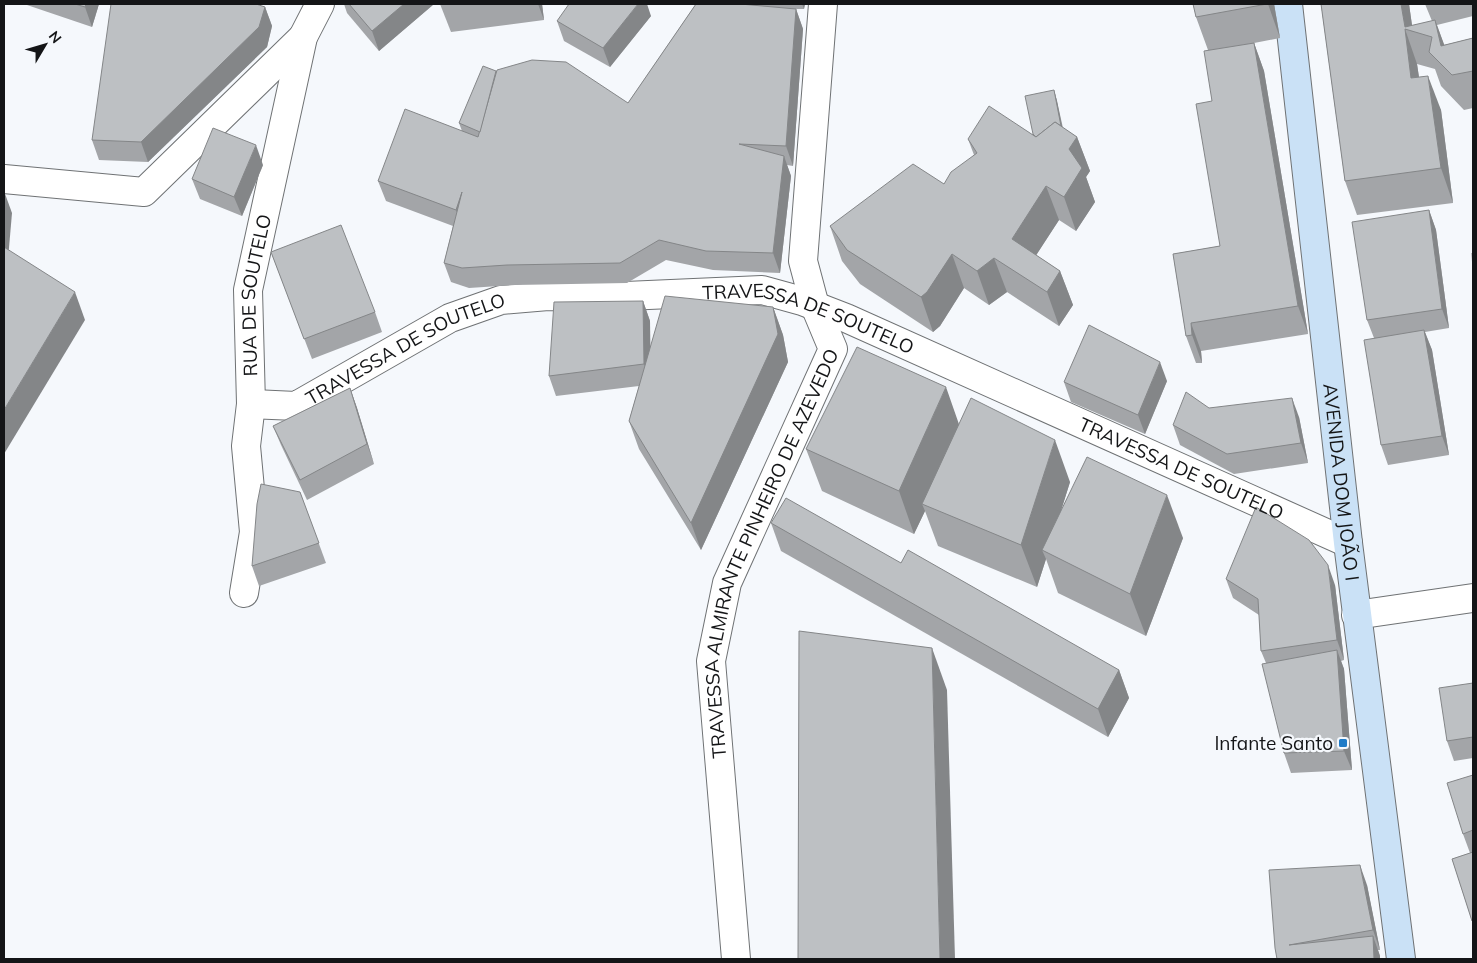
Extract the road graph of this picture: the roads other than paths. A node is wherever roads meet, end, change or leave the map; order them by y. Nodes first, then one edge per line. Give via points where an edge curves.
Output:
1 (320, 4) edge
2 (823, 4) edge
3 (1288, 4) edge
4 (303, 37) junction
5 (4, 179) edge
6 (815, 306) junction
7 (251, 404) junction
8 (1348, 543) junction
9 (244, 593) dead end
10 (1473, 598) edge
11 (1356, 615) junction
12 (736, 959) edge
13 (1400, 959) edge

1 - 4 street, RUA DE SOUTELO
2 - 6 street, TRAVESSA ALMIRANTE PINHEIRO DE AZEVEDO via 803,261
3 - 8 street, AVENIDA DOM JOÃO I
4 - 5 street via 144,192
4 - 7 street, RUA DE SOUTELO via 248,290
6 - 7 street, TRAVESSA DE SOUTELO via 762,290 501,300 450,318 296,406
6 - 8 street, TRAVESSA DE SOUTELO
6 - 12 street, TRAVESSA ALMIRANTE PINHEIRO DE AZEVEDO via 833,349 726,583 711,662
7 - 9 street, RUA DE SOUTELO via 246,446 254,532
8 - 11 street, AVENIDA DOM JOÃO I
10 - 11 street
11 - 13 street, AVENIDA DOM JOÃO I

